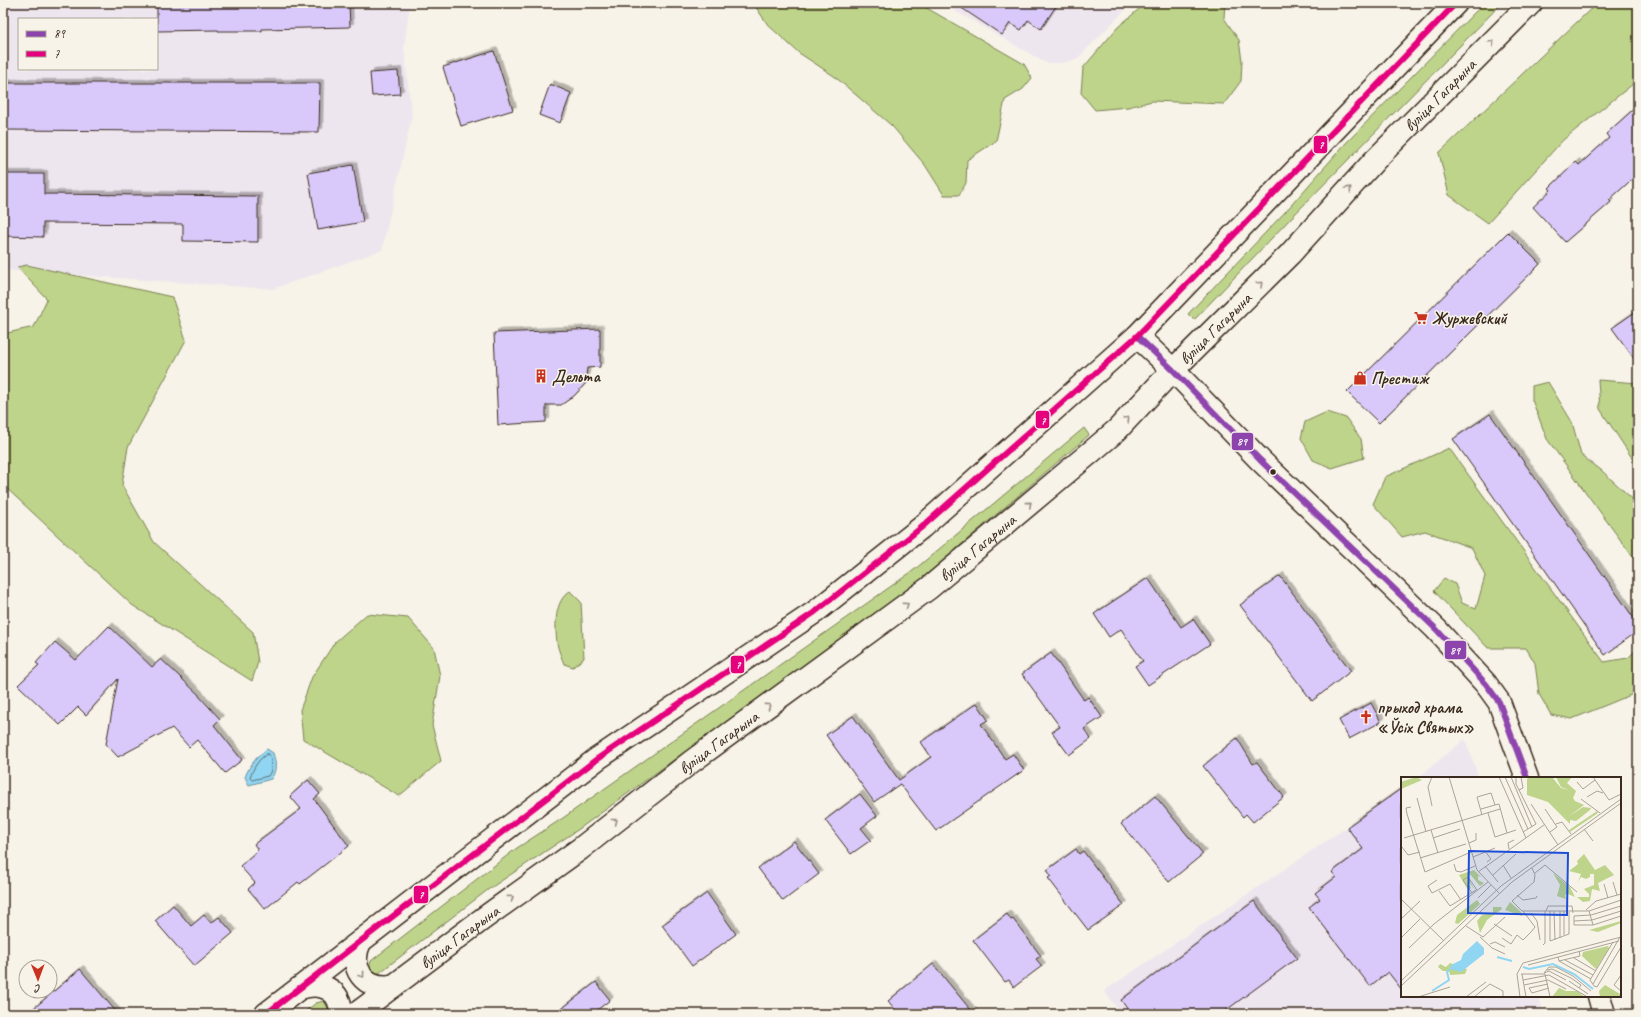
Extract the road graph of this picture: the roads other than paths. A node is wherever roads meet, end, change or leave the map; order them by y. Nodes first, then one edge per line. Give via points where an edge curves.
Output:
1 (1456, 3) edge
2 (1531, 3) edge
3 (1137, 336) junction
4 (1173, 370) junction
5 (1527, 777) edge
6 (360, 942) junction
7 (393, 986) junction
8 (300, 988) junction
9 (1599, 997) edge
10 (266, 1014) edge
11 (341, 1014) edge
12 (356, 1014) edge
13 (1604, 1014) edge

1 - 3 main road
4 -> 2 main road, вуліца Гагарына via 1290,254 1375,160
3 - 4 main road
3 - 6 main road via 922,527 815,612 597,759
4 - 5 main road via 1260,460 1436,629 1486,684 1500,702
7 -> 4 main road, вуліца Гагарына via 580,849 691,762 929,588 1117,430
6 -> 7 main road via 355,960 362,977 376,986
6 - 8 main road
7 - 12 main road, вуліца Гагарына
8 - 10 main road
8 - 11 main road via 317,985 326,988 338,1000
9 - 13 main road

